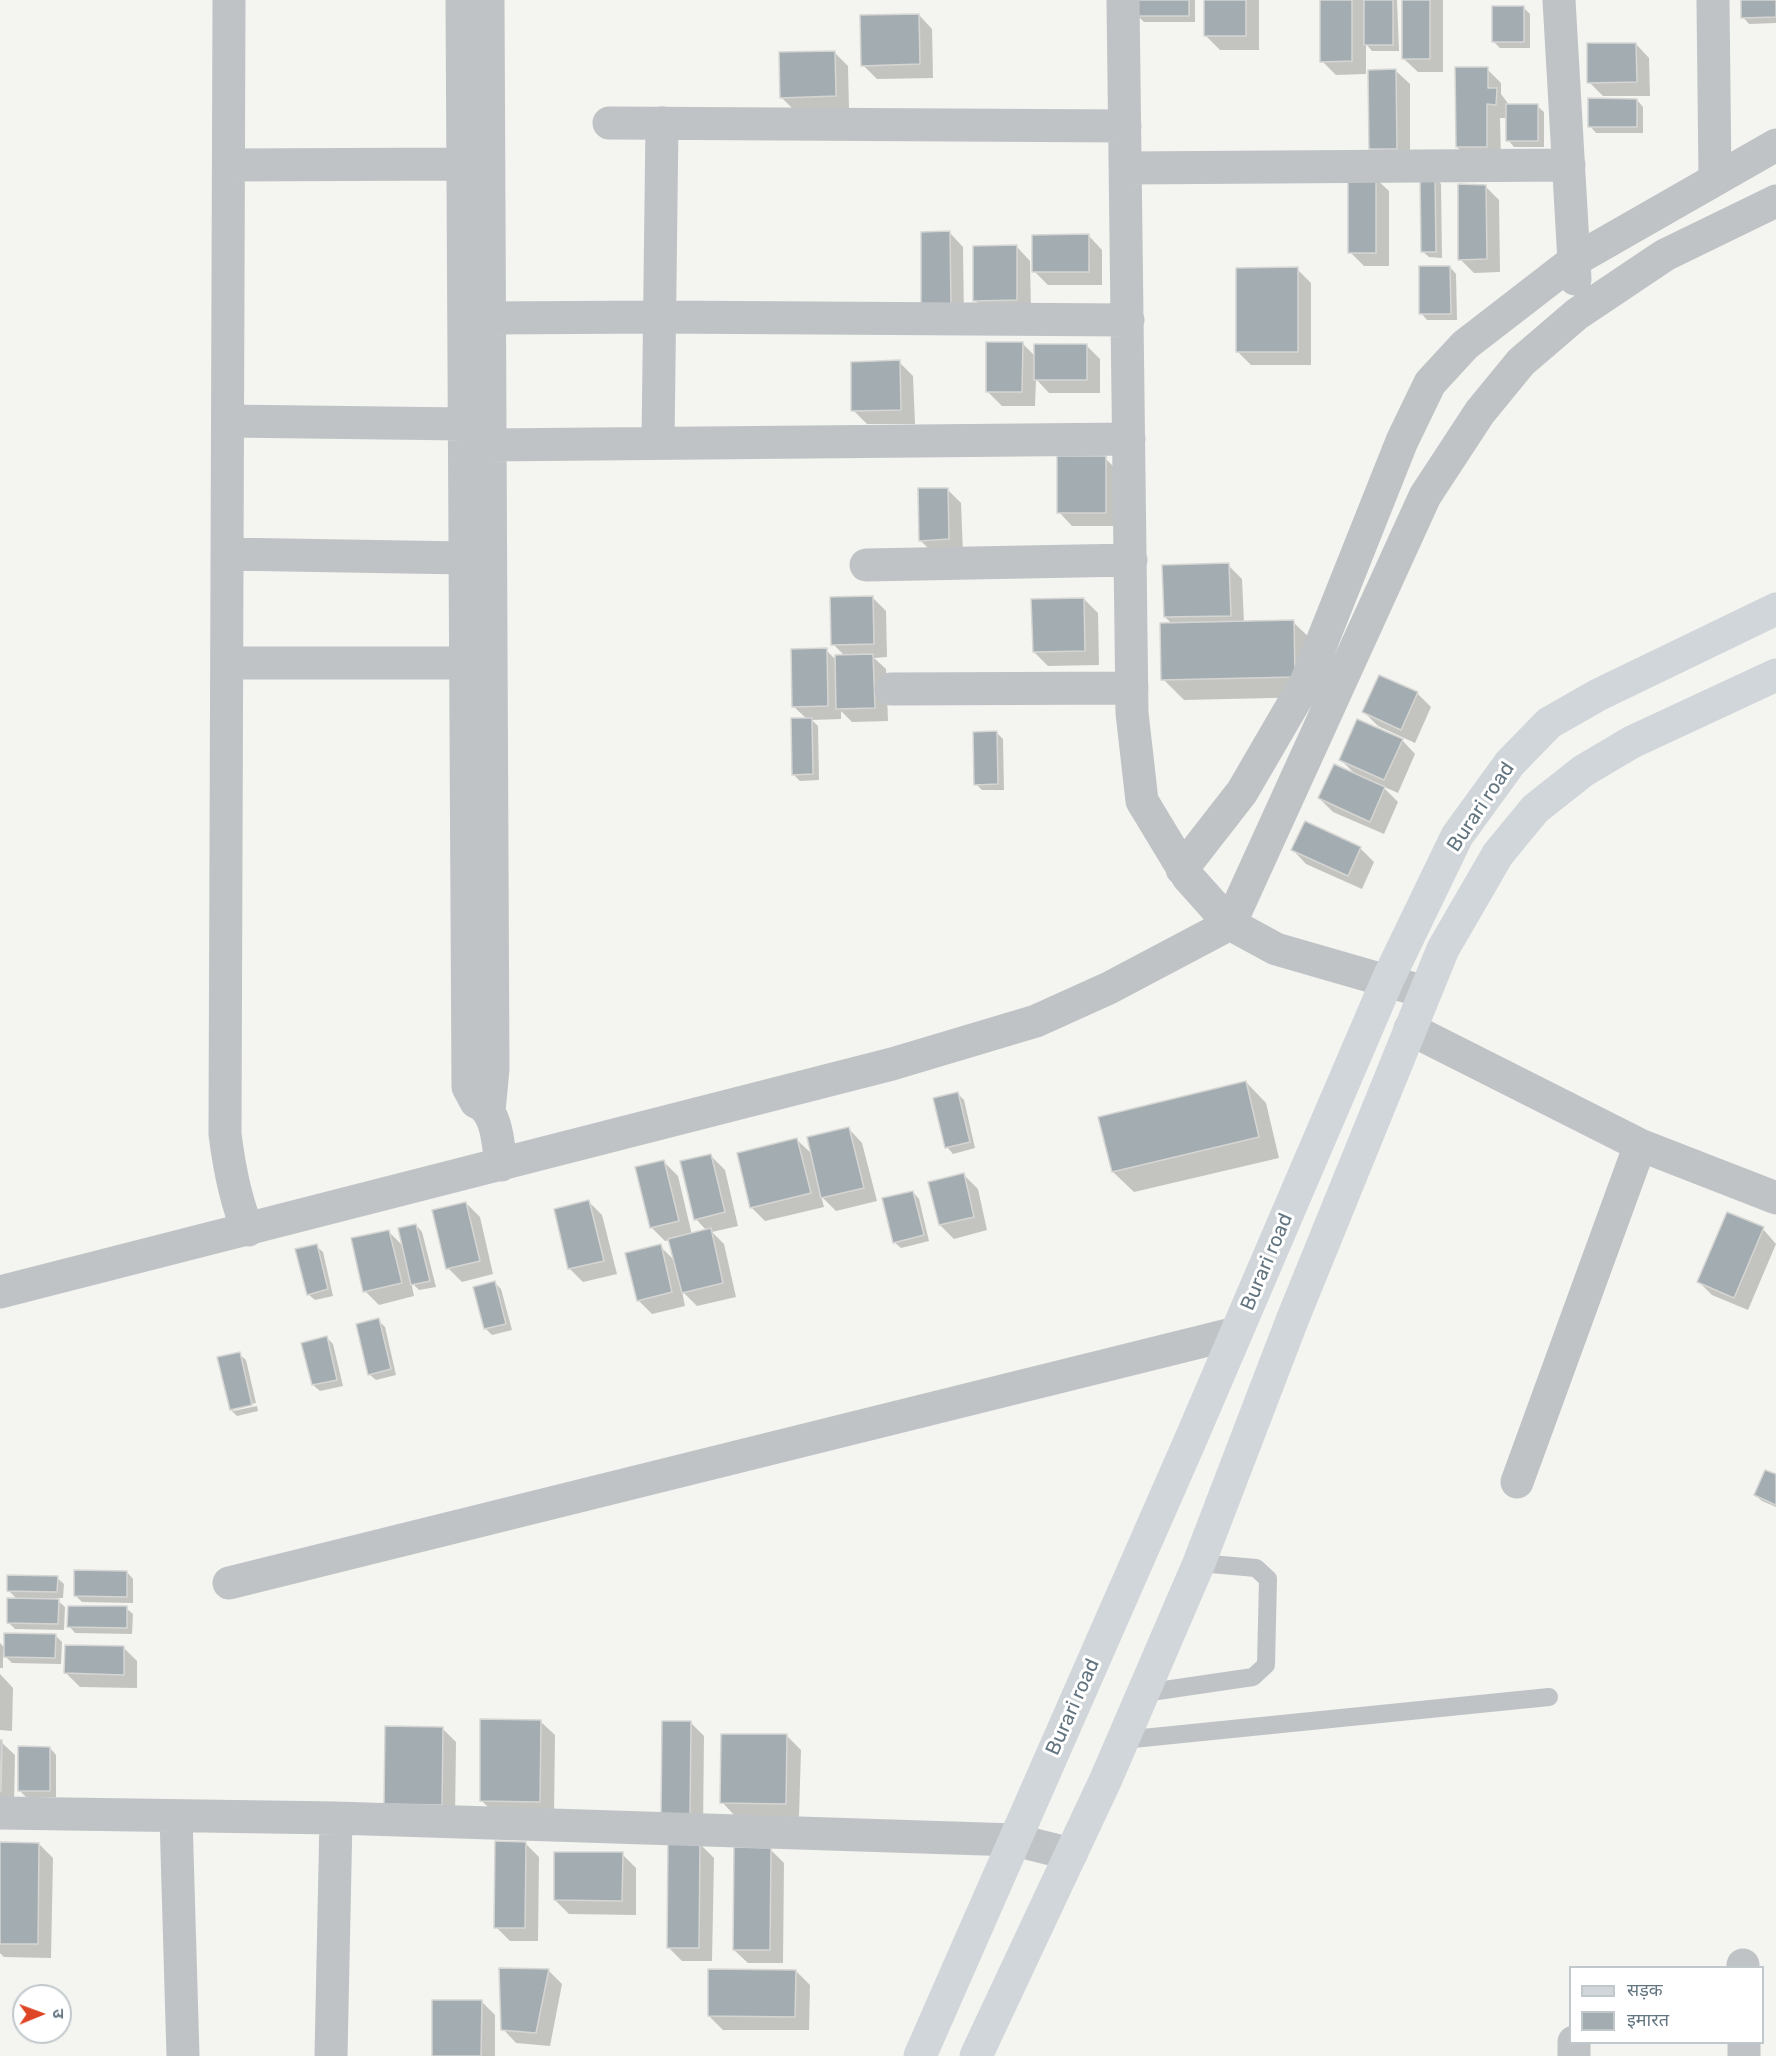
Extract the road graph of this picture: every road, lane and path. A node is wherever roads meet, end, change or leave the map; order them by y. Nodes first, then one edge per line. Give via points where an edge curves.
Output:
1 (229, 0) edge
2 (462, 0) edge
3 (488, 0) edge
4 (1123, 0) edge
5 (1559, 0) edge
6 (1713, 0) edge
7 (609, 123) dead end
8 (662, 123) junction
9 (1125, 126) junction
10 (1776, 145) edge
11 (463, 164) junction
12 (229, 165) junction
13 (1569, 165) junction
14 (1126, 168) junction
15 (1715, 179) junction
16 (1776, 201) edge
17 (1575, 260) junction
18 (1577, 314) junction
19 (659, 316) junction
20 (488, 318) junction
21 (1128, 320) junction
22 (228, 422) junction
23 (464, 424) junction
24 (1129, 440) junction
25 (658, 443) junction
26 (489, 445) junction
27 (227, 554) junction
28 (465, 558) junction
29 (1131, 560) junction
30 (866, 565) dead end
31 (1776, 609) edge
32 (227, 663) junction
33 (465, 663) junction
34 (1776, 675) edge
35 (891, 688) dead end
36 (1132, 688) junction
37 (1193, 882) junction
38 (1230, 924) junction
39 (1388, 979) junction
40 (1425, 992) junction
41 (1410, 1029) junction
42 (495, 1136) junction
43 (1640, 1145) junction
44 (1776, 1198) edge
45 (245, 1223) junction
46 (0, 1292) edge
47 (1236, 1333) junction
48 (1517, 1482) dead end
49 (1199, 1563) junction
50 (229, 1583) dead end
51 (1144, 1693) junction
52 (1549, 1697) dead end
53 (1123, 1740) junction
54 (0, 1813) edge
55 (176, 1817) junction
56 (336, 1818) junction
57 (1015, 1840) junction
58 (1071, 1854) junction
59 (183, 2056) edge
60 (331, 2056) edge
61 (920, 2056) edge
62 (976, 2056) edge

1 - 12 street
2 - 11 street
3 - 20 street
4 - 9 street
5 - 13 street
6 - 15 street
7 - 8 street
8 - 9 street
8 - 19 street
9 - 14 street
10 - 15 street
11 - 12 street
11 - 23 street
12 - 22 street
13 - 14 street
13 - 17 street
14 - 21 street
15 - 17 street
16 - 18 street via 1665,255
17 - 18 street
17 - 37 street via 1465,345 1430,382 1402,441 1306,682
18 - 38 street via 1521,362 1480,412 1425,496
19 - 20 street
19 - 21 street
19 - 25 street
20 - 26 street
21 - 24 street
22 - 23 street
22 - 27 street
23 - 28 street
24 - 25 street
24 - 29 street
25 - 26 street
26 - 42 street
27 - 28 street
27 - 32 street
28 - 33 street
29 - 30 street
29 - 36 street
31 - 39 main road, Burari road via 1598,695 1549,723 1510,763 1457,837
32 - 33 street
32 - 45 street via 225,1134
33 - 42 street via 468,1087
34 - 40 main road, Burari road via 1632,742 1583,771 1535,809 1498,854 1443,949
35 - 36 street
36 - 37 street via 1142,801
37 - 38 street
38 - 39 street via 1276,949
38 - 42 street via 1109,988 1036,1021 892,1064
39 - 40 street
39 - 47 main road, Burari road
40 - 41 main road, Burari road
41 - 43 street
41 - 49 main road, Burari road
42 - 45 street
43 - 44 street
43 - 48 street
45 - 46 street
47 - 50 street
47 - 57 main road, Burari road
49 - 51 main road, Burari road
49 - 51 lane via 1256,1568 1268,1579 1266,1665 1253,1677
51 - 53 main road, Burari road
52 - 53 lane
53 - 58 main road, Burari road
54 - 55 street
55 - 56 street
55 - 59 street
56 - 57 street
56 - 60 street
57 - 58 street
57 - 61 main road, Burari road
58 - 62 main road, Burari road

